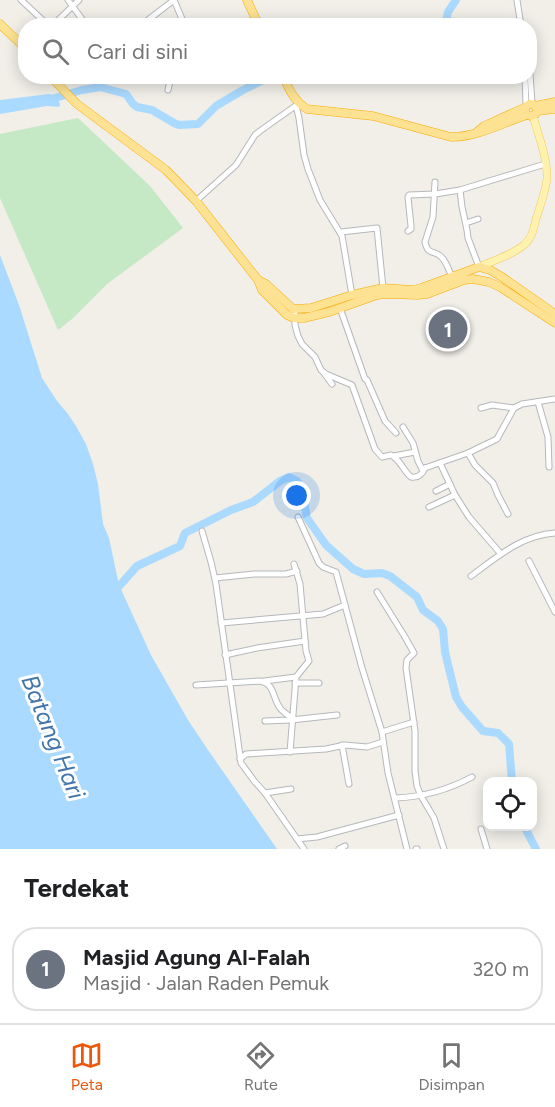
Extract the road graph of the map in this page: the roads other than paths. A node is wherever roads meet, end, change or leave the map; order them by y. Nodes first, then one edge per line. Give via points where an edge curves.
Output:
1 (21, 0) edge
2 (68, 0) edge
3 (79, 0) edge
4 (174, 0) edge
5 (247, 0) edge
6 (517, 0) edge
7 (73, 5) junction
8 (42, 18) edge
9 (59, 18) edge
10 (82, 18) edge
11 (150, 18) edge
12 (182, 18) edge
13 (255, 18) edge
14 (520, 18) edge
15 (0, 24) edge
16 (18, 41) edge
17 (57, 84) edge
18 (169, 84) edge
19 (286, 84) edge
20 (526, 84) edge
21 (530, 84) edge
22 (168, 90) dead end
23 (555, 102) edge
24 (297, 105) junction
25 (531, 109) junction
26 (555, 109) edge
27 (545, 164) junction
28 (435, 182) dead end
29 (460, 190) junction
30 (435, 194) junction
31 (196, 201) junction
32 (478, 219) dead end
33 (466, 223) junction
34 (408, 231) dead end
35 (341, 232) junction
36 (504, 256) junction
37 (479, 267) junction
38 (466, 276) junction
39 (502, 277) junction
40 (454, 280) junction
41 (383, 288) junction
42 (352, 296) junction
43 (340, 308) junction
44 (295, 314) junction
45 (555, 314) edge
46 (555, 323) edge
47 (324, 372) junction
48 (365, 379) junction
49 (332, 384) dead end
50 (352, 385) junction
51 (555, 399) edge
52 (538, 402) junction
53 (481, 408) dead end
54 (514, 408) junction
55 (404, 427) dead end
56 (396, 433) dead end
57 (415, 452) junction
58 (468, 453) junction
59 (394, 456) junction
60 (440, 463) junction
61 (549, 467) dead end
62 (425, 468) junction
63 (450, 484) junction
64 (436, 491) dead end
65 (455, 495) junction
66 (429, 507) dead end
67 (508, 514) dead end
68 (298, 517) dead end
69 (202, 531) dead end
70 (555, 533) edge
71 (501, 554) junction
72 (529, 561) dead end
73 (294, 564) dead end
74 (297, 571) junction
75 (471, 576) dead end
76 (215, 578) junction
77 (377, 592) dead end
78 (345, 605) junction
79 (555, 612) edge
80 (302, 616) junction
81 (221, 623) junction
82 (305, 641) junction
83 (225, 655) junction
84 (296, 680) junction
85 (262, 681) junction
86 (229, 682) junction
87 (319, 683) dead end
88 (196, 685) dead end
89 (337, 715) dead end
90 (292, 719) junction
91 (265, 721) dead end
92 (414, 722) junction
93 (382, 732) junction
94 (383, 742) junction
95 (342, 745) junction
96 (290, 752) junction
97 (240, 759) junction
98 (472, 777) dead end
99 (349, 784) dead end
100 (291, 789) dead end
101 (265, 793) junction
102 (421, 796) junction
103 (395, 798) junction
104 (399, 815) junction
105 (481, 829) dead end
106 (297, 839) junction
107 (304, 849) edge
108 (407, 849) edge
109 (444, 849) edge
110 (487, 849) edge

1 - 8 street
2 - 7 street
3 - 7 street
4 - 11 street
4 - 12 street
5 - 13 highway
6 - 14 street
7 - 9 street
7 - 10 street
15 - 16 highway
17 - 31 highway via 77,104 166,170
18 - 22 street
19 - 24 highway
20 - 25 street
21 - 25 street
23 - 25 highway
24 - 25 highway via 373,116 451,137 486,131
24 - 31 street via 260,130 236,165
24 - 35 street via 308,169 320,200
25 - 26 highway
25 - 27 main road
27 - 29 street
27 - 36 main road via 547,178 532,232 524,245
28 - 30 street
29 - 30 street
29 - 33 street
30 - 34 street via 408,197
30 - 40 street via 425,242 428,250 443,258
31 - 44 highway via 258,280
32 - 33 street
33 - 37 street
35 - 41 street via 377,228
35 - 42 street
36 - 37 main road
36 - 39 main road via 498,265
37 - 38 highway
37 - 39 highway
38 - 40 highway
38 - 46 highway via 500,287
39 - 45 highway
40 - 41 highway via 413,290
40 - 43 highway via 427,294 377,295
41 - 42 highway
42 - 44 highway
43 - 44 highway via 304,318
43 - 48 street
44 - 47 street via 300,340
47 - 49 street
47 - 50 street
48 - 50 street
48 - 56 street via 385,421
50 - 59 street via 373,446 382,457
51 - 52 street
52 - 54 street
52 - 61 street via 548,436
53 - 54 street
54 - 58 street via 498,438
55 - 57 street
57 - 59 street
57 - 62 street via 420,468
58 - 60 street
58 - 67 street via 493,483
59 - 62 street via 411,477 421,475
60 - 62 street
60 - 63 street
63 - 64 street
63 - 65 street
65 - 66 street
65 - 71 street via 469,518
68 - 78 street via 319,563 336,572
69 - 76 street
70 - 71 street via 530,538
71 - 75 street
72 - 79 street
73 - 74 street
74 - 76 street
74 - 80 street
76 - 81 street
77 - 92 street via 414,653 406,668
78 - 80 street via 322,614
78 - 93 street
80 - 81 street
80 - 82 street
81 - 83 street
82 - 83 street
82 - 84 street via 309,661
83 - 86 street
84 - 85 street
84 - 87 street
84 - 90 street
85 - 86 street
85 - 90 street via 269,685 280,709
86 - 88 street
86 - 97 street
89 - 90 street
90 - 91 street
90 - 96 street
92 - 93 street
92 - 102 street via 416,778
93 - 94 street
94 - 95 street via 367,747
94 - 103 street
95 - 96 street
95 - 99 street
96 - 97 street via 246,754
97 - 101 street via 242,767
98 - 102 street
100 - 101 street
101 - 106 street
102 - 103 street
102 - 109 street via 434,818
103 - 104 street
104 - 106 street
104 - 108 street
105 - 110 street
106 - 107 street

